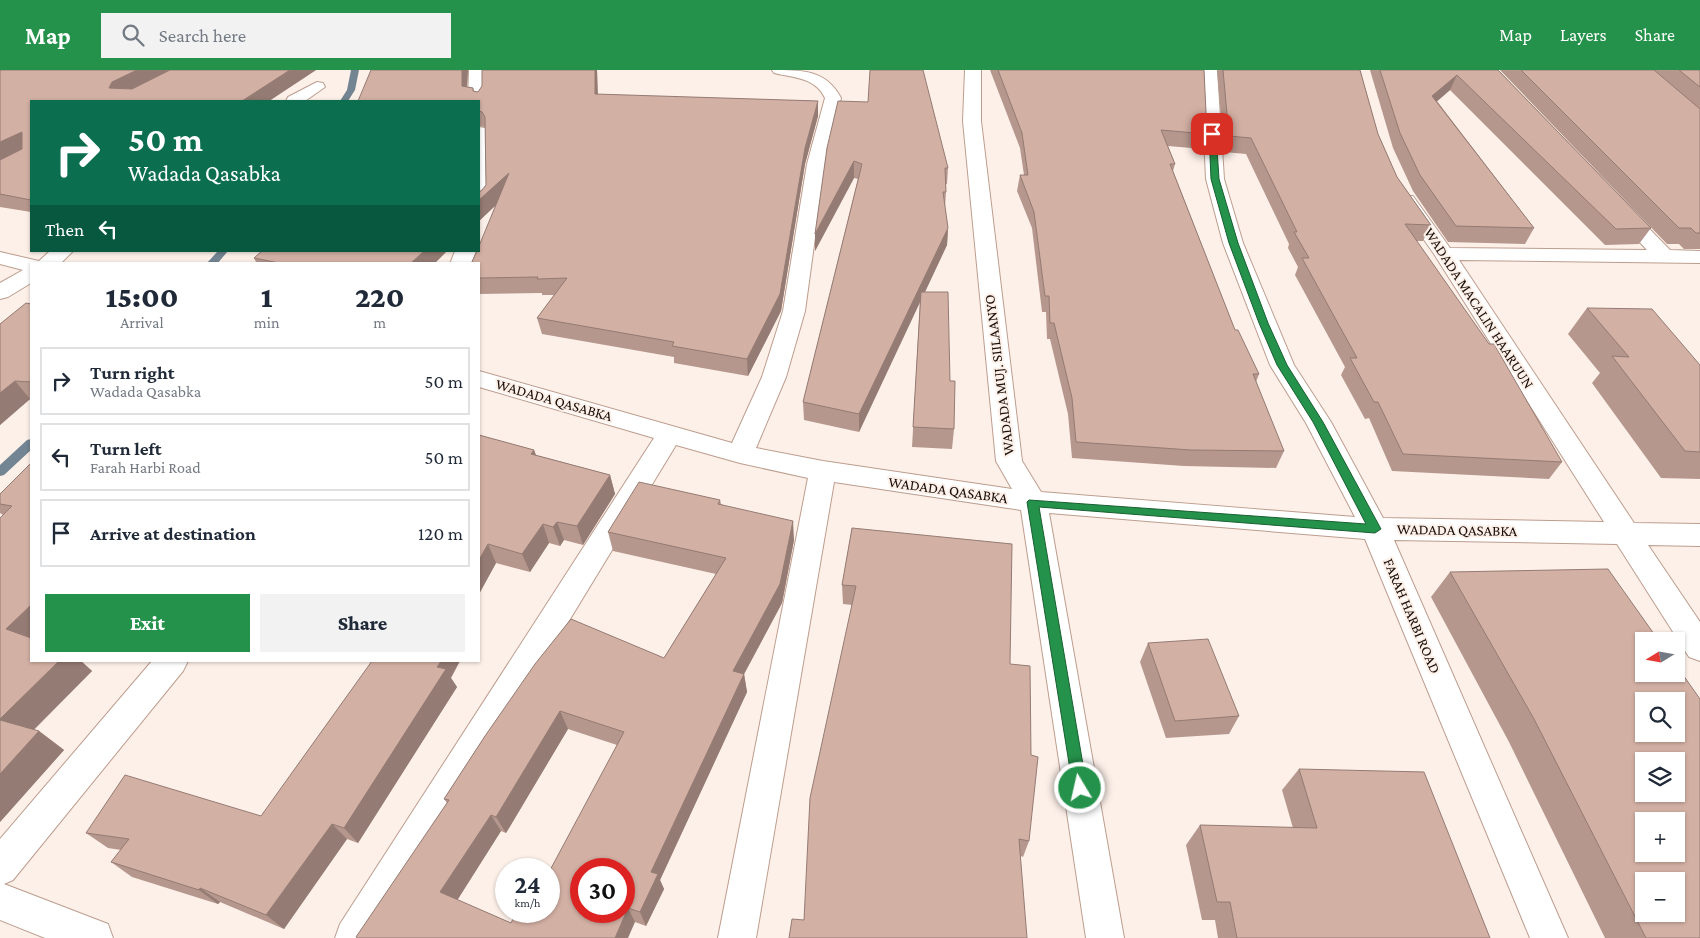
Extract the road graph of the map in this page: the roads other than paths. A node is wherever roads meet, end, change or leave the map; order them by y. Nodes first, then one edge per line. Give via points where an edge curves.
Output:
1 (477, 70) edge
2 (780, 70) edge
3 (973, 70) edge
4 (1209, 70) edge
5 (809, 72) edge
6 (317, 87) dead end
7 (296, 100) edge
8 (476, 100) edge
9 (1397, 184) edge
10 (1612, 200) edge
11 (63, 252) edge
12 (1444, 254) junction
13 (1664, 256) junction
14 (1700, 257) edge
15 (0, 258) edge
16 (50, 262) edge
17 (30, 265) edge
18 (30, 275) edge
19 (0, 292) edge
20 (480, 379) edge
21 (670, 434) junction
22 (740, 454) junction
23 (823, 471) junction
24 (1033, 502) junction
25 (1375, 529) junction
26 (1626, 532) junction
27 (1700, 535) edge
28 (1700, 648) edge
29 (171, 662) edge
30 (0, 867) edge
31 (5, 910) edge
32 (94, 938) edge
33 (354, 938) edge
34 (737, 938) edge
35 (1105, 938) edge
36 (1549, 938) edge

1 - 8 street
2 - 5 street
3 - 24 street, WADADA MUJ. SIILAANYO via 972,121 1008,461
4 - 25 street, FARAH HARBI ROAD via 1215,179 1233,243 1282,365 1318,422
5 - 22 street via 821,80 833,98 816,164 794,311 774,377
6 - 7 street
9 - 12 street, WADADA MACALIN HAARUUN
10 - 13 street
11 - 16 street
12 - 13 street
12 - 26 street, WADADA MACALIN HAARUUN
13 - 14 street
15 - 17 street
18 - 19 street
20 - 21 street, WADADA QASABKA
21 - 22 street, WADADA QASABKA
21 - 33 street
22 - 23 street, WADADA QASABKA
23 - 24 street, WADADA QASABKA
23 - 34 street
24 - 25 street, WADADA QASABKA
24 - 35 street, WADADA MUJ. SIILAANYO
25 - 26 street, WADADA QASABKA
25 - 36 street, FARAH HARBI ROAD
26 - 27 street, WADADA QASABKA
26 - 28 street, WADADA MACALIN HAARUUN
29 - 30 street
31 - 32 street

